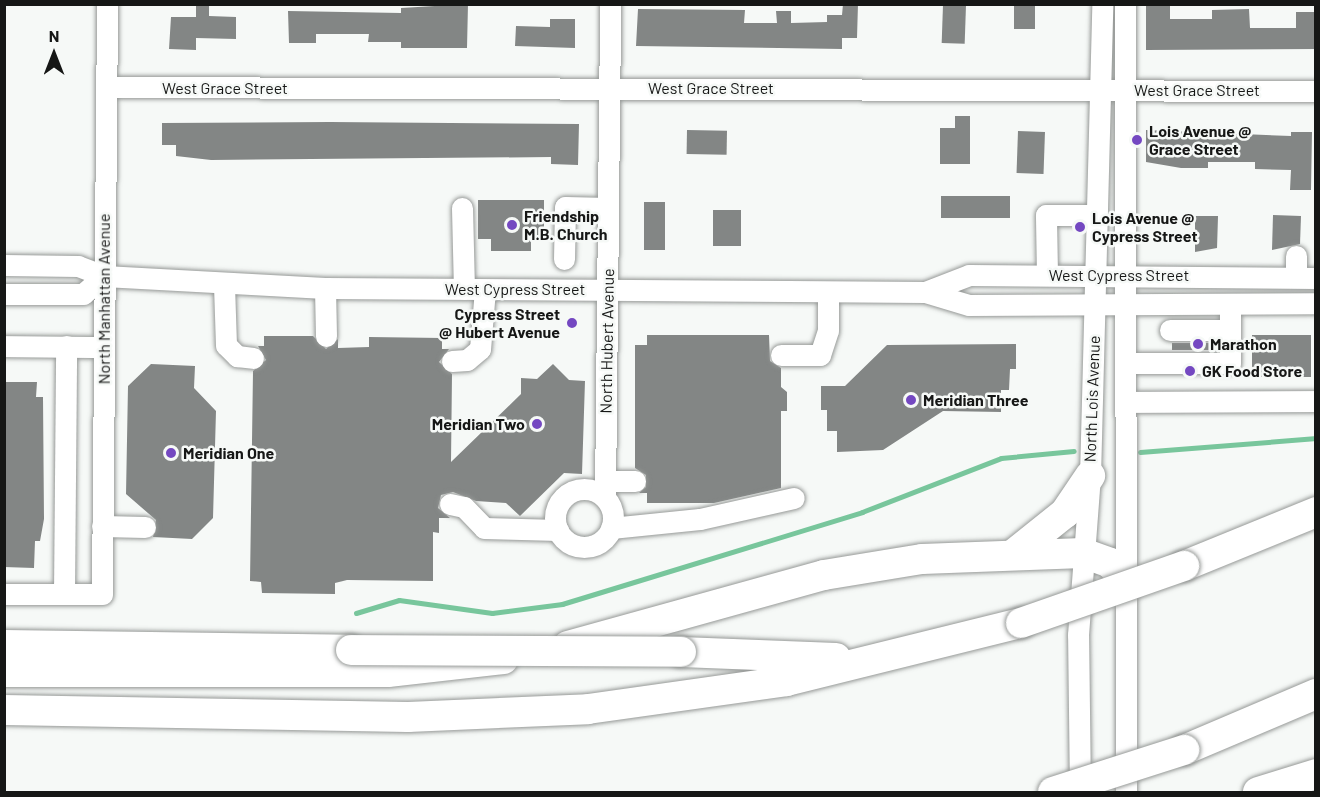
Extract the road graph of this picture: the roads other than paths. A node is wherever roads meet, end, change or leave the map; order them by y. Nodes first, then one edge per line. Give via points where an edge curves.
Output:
1 (106, 4) edge
2 (610, 4) edge
3 (1102, 4) edge
4 (1125, 4) edge
5 (106, 87) junction
6 (610, 88) junction
7 (1099, 90) junction
8 (1127, 90) junction
9 (1316, 91) edge
10 (462, 208) dead end
11 (608, 208) junction
12 (1096, 215) junction
13 (564, 259) dead end
14 (4, 265) edge
15 (1302, 270) edge
16 (1047, 275) junction
17 (1095, 275) junction
18 (1126, 275) junction
19 (104, 276) junction
20 (224, 285) junction
21 (325, 288) junction
22 (475, 289) junction
23 (608, 290) junction
24 (828, 292) junction
25 (926, 292) junction
26 (4, 294) edge
27 (1316, 303) edge
28 (1095, 305) junction
29 (1125, 305) junction
30 (1170, 307) junction
31 (1230, 308) junction
32 (1170, 330) junction
33 (1230, 330) junction
34 (326, 336) dead end
35 (4, 346) edge
36 (66, 346) junction
37 (104, 346) junction
38 (781, 355) dead end
39 (253, 358) dead end
40 (452, 361) dead end
41 (1125, 363) junction
42 (1170, 363) junction
43 (1316, 401) edge
44 (1125, 402) junction
45 (1090, 476) junction
46 (635, 481) dead end
47 (605, 489) junction
48 (794, 498) dead end
49 (450, 504) dead end
50 (1316, 512) edge
51 (102, 526) junction
52 (145, 527) dead end
53 (611, 528) junction
54 (558, 530) junction
55 (1015, 552) junction
56 (1083, 553) junction
57 (1128, 583) junction
58 (4, 594) edge
59 (64, 594) junction
60 (4, 645) edge
61 (917, 653) junction
62 (4, 672) edge
63 (1316, 694) edge
64 (1316, 703) edge
65 (4, 711) edge
66 (1241, 728) junction
67 (1316, 774) edge
68 (1053, 792) edge
69 (1080, 792) edge
70 (1126, 792) edge
71 (1258, 792) edge

1 - 5 street, North Manhattan Avenue
2 - 6 street, North Hubert Avenue
3 - 7 street, North Lois Avenue
4 - 8 street, North Lois Avenue
5 - 6 street, West Grace Street
5 - 19 street, North Manhattan Avenue
6 - 7 street, West Grace Street
6 - 11 street, North Hubert Avenue
7 - 8 street, West Grace Street
7 - 12 street, North Lois Avenue
8 - 9 street, West Grace Street
8 - 18 street, North Lois Avenue
10 - 22 street
11 - 13 street via 565,207
11 - 23 street, North Hubert Avenue
12 - 16 street via 1046,215
12 - 17 street, North Lois Avenue
14 - 19 street, West Cypress Street via 78,266
15 - 18 street, West Cypress Street
16 - 17 street, West Cypress Street
16 - 25 street, West Cypress Street via 969,275
17 - 18 street, West Cypress Street
17 - 28 street, North Lois Avenue
18 - 29 street, North Lois Avenue
19 - 20 street, West Cypress Street
19 - 26 street via 82,294
19 - 37 street, North Manhattan Avenue
20 - 21 street, West Cypress Street
20 - 39 street via 226,345 237,356
21 - 22 street, West Cypress Street
21 - 34 street
22 - 23 street, West Cypress Street
22 - 40 street via 480,349 467,360
23 - 24 street, West Cypress Street
23 - 47 street, North Hubert Avenue
24 - 25 street, West Cypress Street
24 - 38 street via 828,330 820,355
25 - 28 street, West Cypress Street via 969,306
27 - 31 street, West Cypress Street
28 - 29 street, West Cypress Street
28 - 45 street, North Lois Avenue
29 - 30 street, West Cypress Street
29 - 41 street, North Lois Avenue
30 - 31 street, West Cypress Street
30 - 32 street
31 - 33 street
32 - 33 street
32 - 42 street
33 - 42 street via 1230,363
35 - 36 street
36 - 37 street
36 - 59 street
37 - 51 street, North Manhattan Avenue
41 - 42 street
41 - 44 street, North Lois Avenue
43 - 44 street
44 - 57 street, North Lois Avenue
45 - 55 highway via 1065,513
45 - 56 street, North Lois Avenue
46 - 47 street
47 - 53 street via 614,516
47 - 54 street via 570,492 557,507
48 - 53 street via 700,519
49 - 54 street via 464,507 484,528
50 - 61 highway, bridge via 1184,566 1021,623
51 - 52 street
51 - 59 street, North Manhattan Avenue via 102,594
53 - 54 street via 603,540 587,547 568,542
55 - 56 highway
55 - 62 highway via 874,565 588,642 440,669
56 - 57 highway via 1110,563
56 - 69 street, North Lois Avenue via 1077,683
57 - 70 street, North Lois Avenue
58 - 59 street
60 - 61 highway, bridge via 681,652 828,659
61 - 65 highway via 786,681 567,710 408,717
63 - 66 highway
64 - 66 highway
66 - 68 highway, bridge
67 - 71 highway

